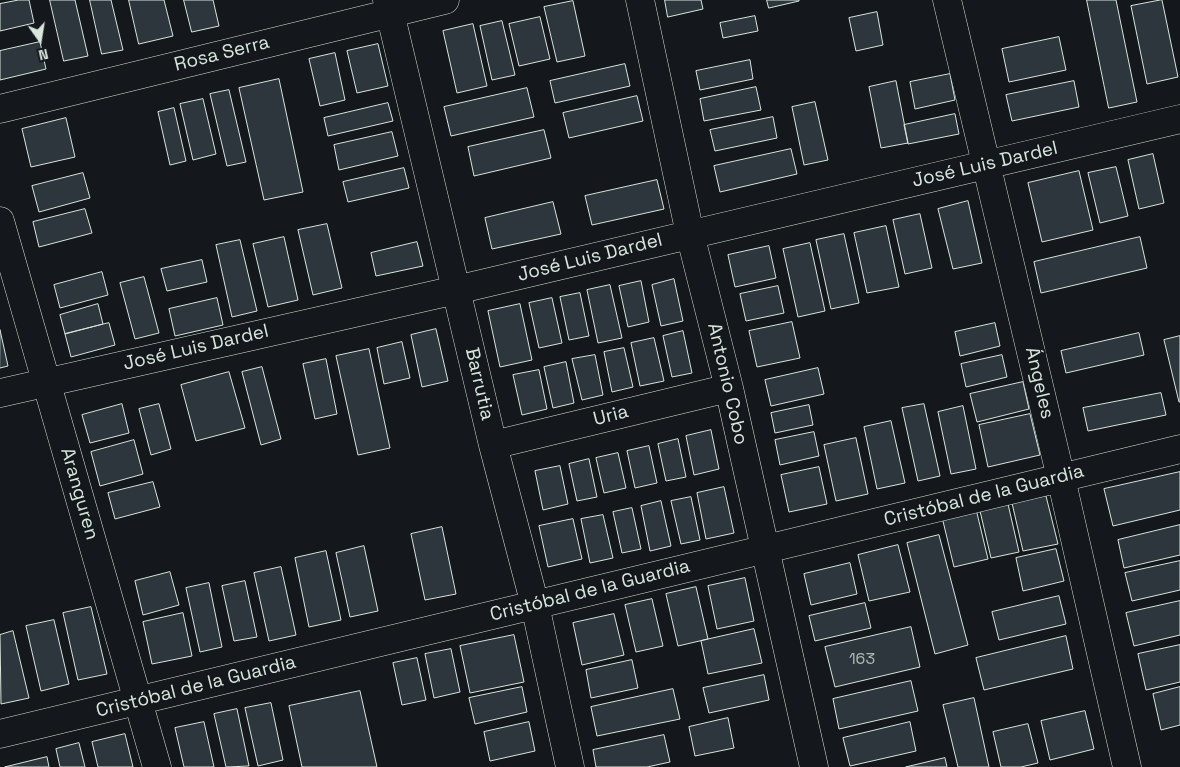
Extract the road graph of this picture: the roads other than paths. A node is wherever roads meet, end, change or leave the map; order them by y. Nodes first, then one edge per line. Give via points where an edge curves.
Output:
1 (445, 0) edge
2 (640, 0) edge
3 (947, 0) edge
4 (389, 7) edge
5 (0, 109) edge
6 (1180, 119) edge
7 (987, 166) junction
8 (0, 221) edge
9 (690, 234) junction
10 (456, 290) junction
11 (47, 382) junction
12 (729, 388) junction
13 (0, 393) edge
14 (493, 445) junction
15 (1180, 449) edge
16 (1061, 478) junction
17 (764, 549) junction
18 (535, 605) junction
19 (139, 701) junction
20 (0, 734) edge
21 (157, 767) edge
22 (570, 767) edge
23 (814, 767) edge
24 (1127, 767) edge

1 - 4 street, Rosa Serra
2 - 9 street, Antonio Cobo
3 - 7 street, Ángeles
4 - 5 street, Rosa Serra
4 - 10 street, Barrutia
6 - 7 street, José Luis Dardel
7 - 9 street, José Luis Dardel
7 - 16 street, Ángeles
8 - 11 street, Aranguren
9 - 10 street, José Luis Dardel
9 - 12 street, Antonio Cobo
10 - 11 street, José Luis Dardel
10 - 14 street, Barrutia
11 - 13 street, José Luis Dardel
11 - 19 street, Aranguren
12 - 14 street, Uria
12 - 17 street, Antonio Cobo
14 - 18 street, Barrutia
15 - 16 street, Cristóbal de la Guardia
16 - 17 street, Cristóbal de la Guardia
16 - 24 street, Ángeles
17 - 18 street, Cristóbal de la Guardia
17 - 23 street, Antonio Cobo
18 - 19 street, Cristóbal de la Guardia
18 - 22 street, Barrutia
19 - 20 street, Cristóbal de la Guardia
19 - 21 street, Aranguren

